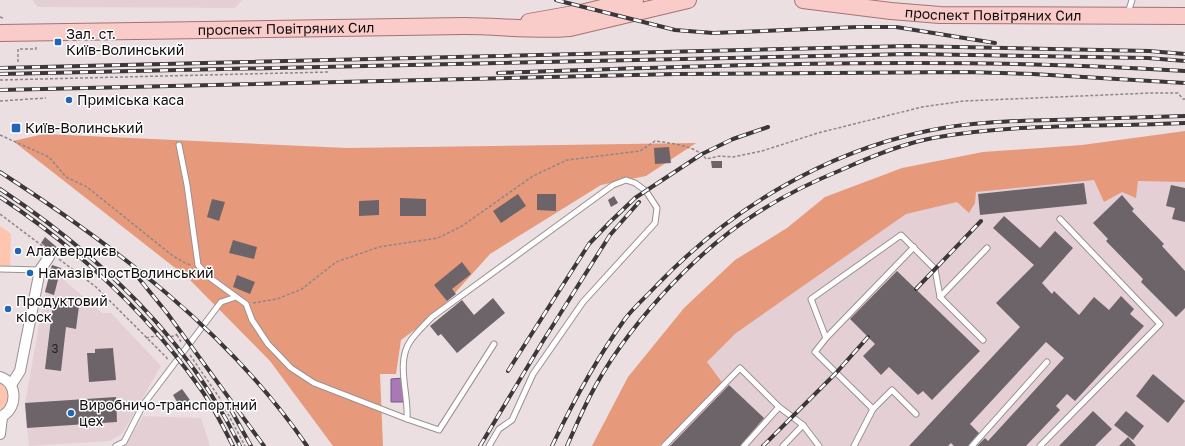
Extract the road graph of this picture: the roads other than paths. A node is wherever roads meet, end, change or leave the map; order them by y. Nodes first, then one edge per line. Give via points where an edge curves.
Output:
1 (635, 0) edge
2 (688, 0) edge
3 (803, 0) edge
4 (1130, 7) edge
5 (1185, 16) edge
6 (1, 25) edge
7 (500, 26) junction
8 (179, 145) dead end
9 (1060, 220) dead end
10 (914, 247) junction
11 (988, 248) dead end
12 (50, 254) road end
13 (0, 269) edge
14 (40, 270) junction
15 (236, 297) junction
16 (940, 297) junction
17 (826, 338) junction
18 (983, 340) dead end
19 (494, 344) dead end
20 (1047, 362) dead end
21 (0, 377) edge
22 (11, 385) junction
23 (779, 407) junction
24 (873, 409) junction
25 (916, 414) dead end
26 (1, 417) edge
27 (408, 419) junction
28 (803, 425) junction
29 (0, 434) edge
30 (116, 446) edge
31 (489, 446) edge
32 (664, 446) edge
33 (744, 446) edge
34 (783, 446) edge
35 (819, 446) edge
36 (854, 446) edge
37 (972, 446) edge
38 (1040, 446) edge

1 - 7 main road, проспект Повітряних Сил via 585,12
2 - 7 main road, проспект Повітряних Сил via 570,28 551,30
3 - 4 main road, проспект Повітряних Сил via 940,15
4 - 5 main road, проспект Повітряних Сил
6 - 7 main road, проспект Повітряних Сил
8 - 15 lane via 198,265
9 - 38 lane via 1160,324
10 - 16 lane via 935,268
10 - 17 lane
10 - 17 lane via 901,234 811,299
11 - 16 lane
12 - 14 street
13 - 14 lane
14 - 22 street via 20,371
15 - 27 lane via 246,304 252,320 268,344 291,368 314,383
15 - 30 lane via 221,302 143,405 124,442
16 - 18 lane
17 - 24 lane via 815,352
19 - 27 lane via 438,430
20 - 37 lane
21 - 22 street
22 - 26 street via 14,393 13,403 9,411
23 - 28 lane
23 - 32 lane via 740,368
23 - 33 lane
24 - 25 lane via 892,390
24 - 36 lane
26 - 29 street
27 - 31 lane via 403,363 410,341 432,317 613,185 626,180 636,183 646,191 657,208 655,223 583,302 532,374 512,420 499,429
28 - 34 lane
28 - 35 lane

